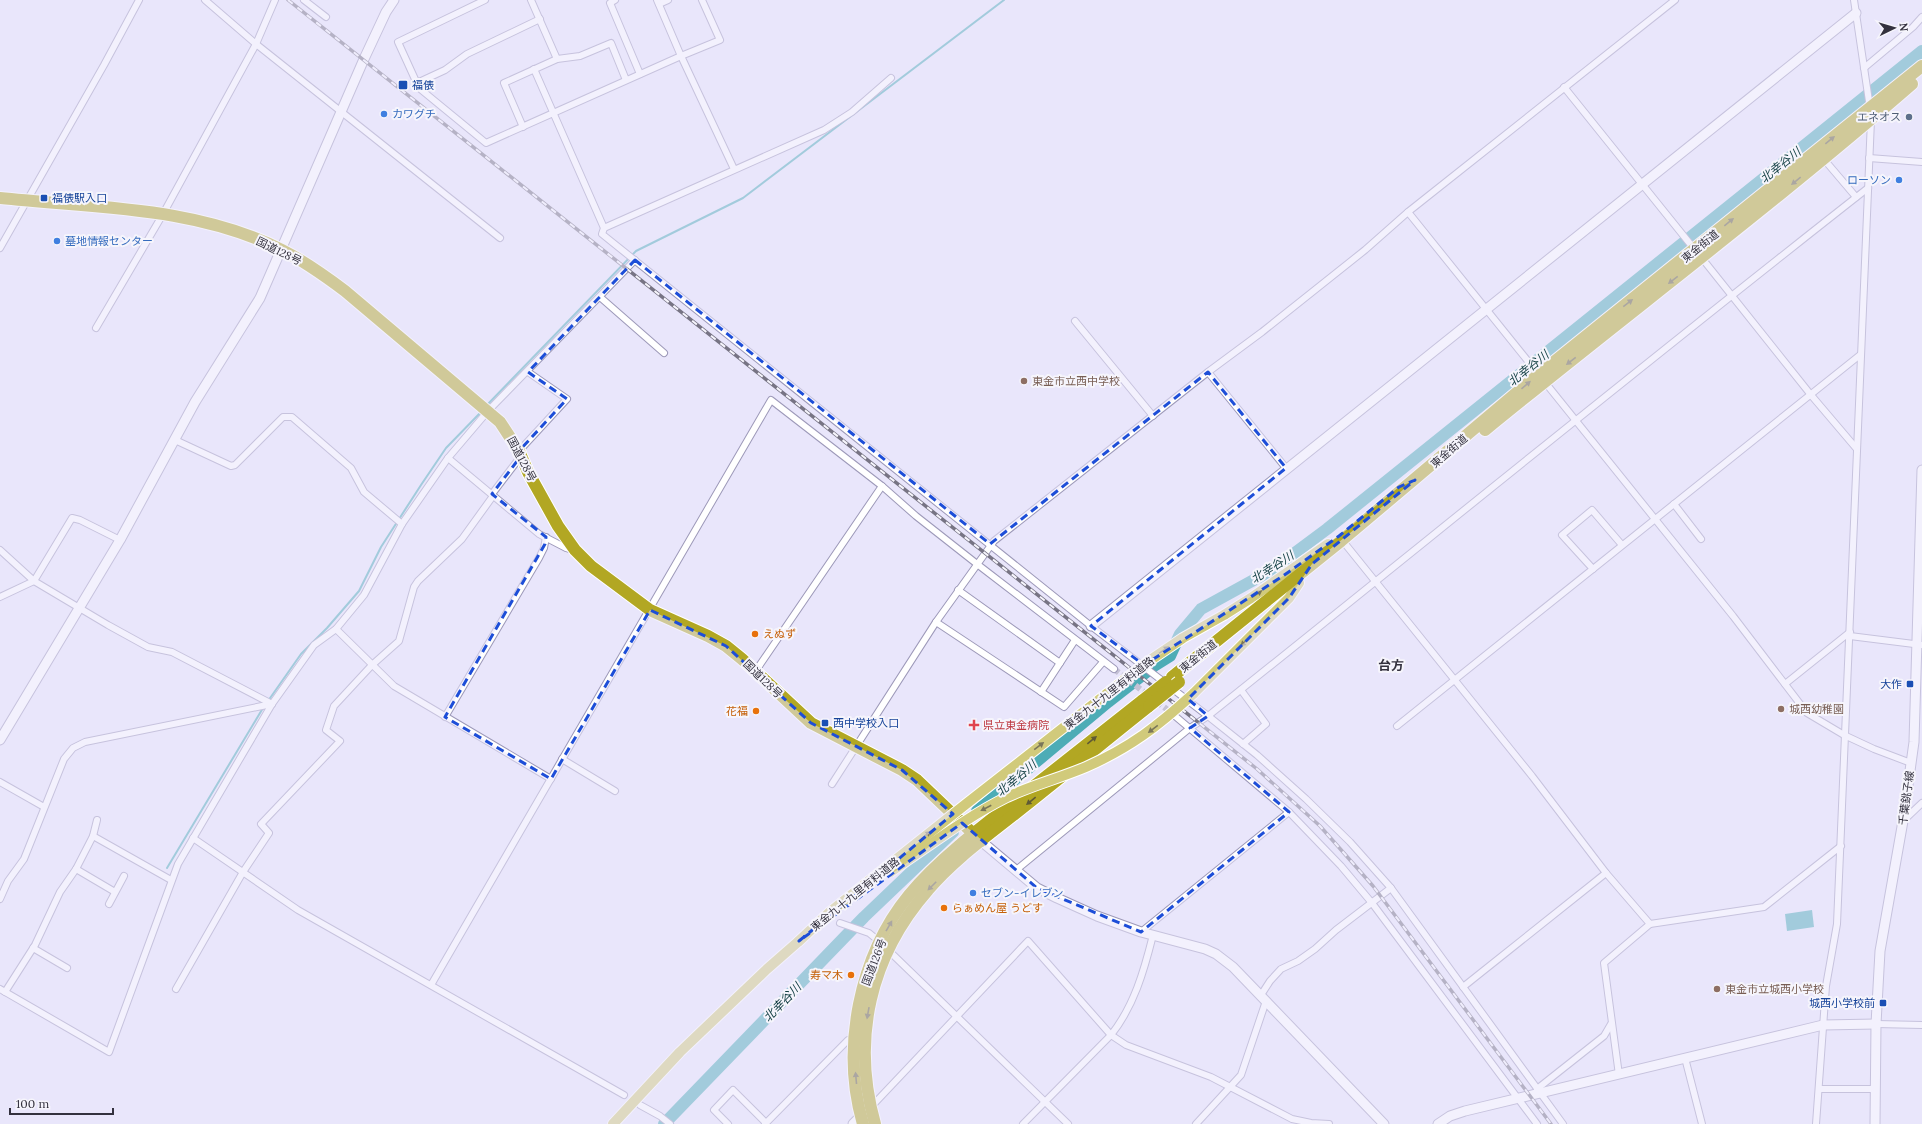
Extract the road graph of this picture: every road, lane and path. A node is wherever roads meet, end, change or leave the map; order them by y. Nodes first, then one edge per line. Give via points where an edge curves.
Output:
1 (139, 0) edge
2 (205, 0) edge
3 (275, 0) edge
4 (304, 0) edge
5 (394, 0) edge
6 (485, 0) edge
7 (531, 0) edge
8 (616, 0) edge
9 (668, 0) edge
10 (702, 0) edge
11 (1675, 0) edge
12 (1854, 0) edge
13 (658, 2) edge
14 (1856, 13) junction
15 (326, 17) dead end
16 (1922, 17) edge
17 (540, 19) junction
18 (256, 44) junction
19 (681, 56) junction
20 (557, 59) junction
21 (1922, 66) edge
22 (1864, 68) junction
23 (534, 69) junction
24 (640, 74) junction
25 (1922, 75) edge
26 (892, 78) dead end
27 (626, 80) junction
28 (417, 83) junction
29 (1564, 87) junction
30 (341, 110) junction
31 (553, 114) junction
32 (1870, 114) junction
33 (523, 127) junction
34 (1869, 158) junction
35 (1922, 162) edge
36 (1828, 164) dead end
37 (734, 169) junction
38 (1642, 184) junction
39 (1868, 188) junction
40 (0, 198) edge
41 (1856, 198) junction
42 (27, 201) junction
43 (1408, 212) junction
44 (162, 214) junction
45 (604, 228) junction
46 (500, 238) dead end
47 (0, 248) edge
48 (282, 250) junction
49 (1698, 254) junction
50 (635, 260) junction
51 (1731, 295) junction
52 (600, 297) junction
53 (1486, 308) junction
54 (1076, 321) dead end
55 (96, 328) dead end
56 (664, 353) dead end
57 (1860, 355) junction
58 (528, 372) junction
59 (1208, 372) junction
60 (1542, 378) junction
61 (1810, 395) junction
62 (488, 411) junction
63 (1153, 416) junction
64 (1576, 421) junction
65 (175, 440) junction
66 (1856, 448) junction
67 (520, 453) junction
68 (448, 458) junction
69 (1286, 468) junction
70 (1922, 470) edge
71 (1414, 480) junction
72 (882, 486) junction
73 (493, 495) junction
74 (1674, 504) junction
75 (1654, 520) junction
76 (402, 524) junction
77 (546, 537) junction
78 (1701, 539) dead end
79 (120, 540) junction
80 (992, 545) junction
81 (1346, 545) junction
82 (1622, 546) junction
83 (0, 550) edge
84 (575, 550) junction
85 (977, 564) junction
86 (1593, 569) junction
87 (34, 581) junction
88 (1376, 581) junction
89 (1299, 583) junction
90 (958, 590) junction
91 (0, 597) edge
92 (79, 608) junction
93 (650, 610) junction
94 (936, 622) junction
95 (1091, 626) junction
96 (336, 629) junction
97 (1850, 634) junction
98 (1074, 640) junction
99 (1919, 644) edge
100 (1060, 662) junction
101 (1104, 662) junction
102 (372, 665) junction
103 (1114, 669) tunnel mouth
104 (755, 672) junction
105 (1175, 679) junction
106 (1454, 680) junction
107 (1785, 684) junction
108 (1241, 690) junction
109 (1041, 692) junction
110 (272, 704) junction
111 (1175, 716) tunnel mouth
112 (1208, 716) junction
113 (446, 717) junction
114 (1397, 726) dead end
115 (1190, 728) junction
116 (1844, 735) junction
117 (0, 740) edge
118 (1243, 744) junction
119 (855, 747) junction
120 (562, 759) junction
121 (1911, 763) junction
122 (551, 779) junction
123 (0, 782) edge
124 (832, 784) dead end
125 (615, 791) dead end
126 (1922, 803) edge
127 (44, 807) junction
128 (1289, 812) junction
129 (97, 820) dead end
130 (1903, 821) junction
131 (93, 836) junction
132 (977, 837) junction
133 (193, 838) junction
134 (1841, 846) junction
135 (76, 869) junction
136 (1015, 871) junction
137 (243, 872) junction
138 (1606, 873) junction
139 (124, 876) dead end
140 (171, 880) junction
141 (1391, 888) junction
142 (115, 892) junction
143 (0, 899) edge
144 (1372, 903) junction
145 (109, 904) dead end
146 (840, 924) dead end
147 (1650, 924) junction
148 (1141, 932) junction
149 (1153, 936) junction
150 (799, 941) junction
151 (884, 946) junction
152 (33, 948) junction
153 (68, 968) dead end
154 (431, 985) junction
155 (1463, 987) junction
156 (176, 988) dead end
157 (3, 991) edge
158 (1263, 998) junction
159 (957, 1016) junction
160 (1612, 1024) junction
161 (1876, 1024) junction
162 (1922, 1024) edge
163 (1823, 1025) junction
164 (1111, 1035) junction
165 (854, 1038) junction
166 (1685, 1058) junction
167 (1619, 1075) junction
168 (1231, 1087) junction
169 (1876, 1089) junction
170 (1818, 1090) junction
171 (1538, 1091) junction
172 (624, 1095) dead end
173 (1518, 1098) junction
174 (1045, 1101) junction
175 (640, 1105) dead end
176 (870, 1107) junction
177 (859, 1121) edge
178 (766, 1123) edge
179 (613, 1124) edge
180 (670, 1124) edge
181 (728, 1124) edge
182 (875, 1124) edge
183 (1023, 1124) edge
184 (1068, 1124) edge
185 (1196, 1124) edge
186 (1311, 1124) edge
187 (1329, 1124) edge
188 (1384, 1124) edge
189 (1438, 1124) edge
190 (1537, 1124) edge
191 (1563, 1124) edge
192 (1702, 1124) edge
193 (1816, 1124) edge
194 (1875, 1124) edge

1 - 42 street
2 - 18 street
3 - 18 street
4 - 15 street
5 - 30 street via 381,22
6 - 28 street via 398,42
7 - 17 street
8 - 24 street via 610,3
9 - 13 street
10 - 19 street via 720,40
11 - 29 street
12 - 14 street
13 - 19 street
14 - 22 street
14 - 38 street
16 - 22 street
17 - 20 street
17 - 28 street via 467,54 445,70
18 - 30 street
18 - 44 street
19 - 24 street
19 - 37 street
20 - 23 street
20 - 27 street via 580,56 610,43
21 - 32 highway, 東金街道
22 - 32 street
23 - 31 street
23 - 33 street via 504,83
24 - 27 street
25 - 32 highway, 東金街道
26 - 37 street via 834,124
27 - 31 street
28 - 33 street via 419,88 486,143
29 - 38 street
29 - 43 street
30 - 46 street
30 - 48 street
31 - 33 street
31 - 45 street
32 - 34 street
32 - 49 highway, 東金街道
34 - 35 street
34 - 39 street
36 - 41 street
37 - 45 street
38 - 49 street
38 - 53 street
39 - 41 street
39 - 57 street
40 - 42 highway, 国道128号
41 - 51 street
42 - 44 highway, 国道128号
42 - 47 street
43 - 53 street
43 - 59 street via 1365,250
44 - 48 highway, 国道128号 via 227,229
44 - 55 street
45 - 50 street via 602,234
48 - 62 highway, 国道128号 via 345,291
48 - 65 street via 260,298
49 - 51 street
49 - 60 highway, 東金街道
50 - 52 street
50 - 80 street
51 - 61 street
51 - 64 street
52 - 56 street
52 - 58 street
53 - 60 street
53 - 69 street
54 - 63 street
57 - 61 street
57 - 66 street
58 - 62 street
58 - 67 street via 567,399
59 - 63 street
59 - 69 street
60 - 64 street
71 -> 60 highway, 東金街道
60 - 81 highway, 東金街道
61 - 66 street
61 - 74 street
62 - 67 highway, 国道128号 via 500,422
62 - 68 street
63 - 80 street
64 - 75 street
64 - 88 street
65 - 76 street via 231,466 283,417 292,417 351,468 364,492
65 - 79 street
66 - 97 street
67 - 73 street
67 - 84 highway, 国道128号 via 558,526
68 - 73 street
68 - 76 street
69 - 95 street
70 - 99 street, 千葉銚子線
71 - 105 highway, 東金街道
150 -> 71 main road, 東金九十九里有料道路, bridge via 830,912 1146,663 1251,598 1334,540 1399,487
72 - 85 street
72 - 93 street via 771,400
72 - 104 street
73 - 77 street
73 - 102 street via 462,539 418,580 399,641
74 - 75 street
74 - 78 street
75 - 82 street
75 - 107 street
76 - 96 street via 364,595
77 - 84 street
77 - 113 street via 539,558
79 - 87 street via 72,518
79 - 92 street
80 - 85 street
80 - 95 street
81 - 88 street
81 - 89 highway, 東金街道
82 - 86 street
82 - 86 street via 1592,510 1562,535
83 - 87 street
84 - 93 highway, 国道128号 via 591,566
85 - 90 street
85 - 98 street
86 - 106 street
87 - 91 street
87 - 92 street
88 - 106 street
88 - 108 street
89 - 105 highway, 東金街道
89 -> 150 main road, 東金九十九里有料道路, bridge via 1289,598 1193,694 1152,730 1110,756 1009,796 975,814 882,877
90 - 94 street
90 - 100 street
92 - 110 street via 148,647 172,652
92 - 117 street
93 - 104 highway, 国道128号 via 726,646
93 - 120 street
94 - 109 street
94 - 119 street
95 - 112 street
96 - 102 street
96 - 110 street via 314,645
97 - 99 street
97 - 107 street
97 - 116 street
98 - 100 street
98 - 101 street
99 - 121 street, 千葉銚子線
100 - 109 street
101 - 103 street
101 - 109 street via 1064,707
102 - 113 street via 394,686
102 - 137 street via 334,706 326,730 340,741 261,824 269,833
104 - 119 highway, 国道128号 via 810,723
105 - 132 highway, 東金街道, bridge
106 - 114 street
106 - 138 street
107 - 116 street via 1807,713
108 - 112 street
108 - 118 street via 1266,724
110 - 127 street via 85,742 73,748 64,759
110 - 133 street
111 - 115 street
112 - 115 street
112 - 118 street
113 - 122 street
115 - 128 street
115 - 136 street
116 - 121 street
116 - 134 street
118 - 141 street via 1306,798
119 - 124 street
119 - 132 highway, 国道128号 via 917,780
120 - 122 street
120 - 125 street
121 - 130 street, 千葉銚子線
122 - 154 street
123 - 127 street
126 - 130 street
127 - 143 street via 24,859 8,881
128 - 144 street via 1341,866
128 - 148 street
129 - 131 street
130 - 161 street, 千葉銚子線 via 1883,931
131 - 135 street
131 - 140 street
132 - 136 street
132 - 151 highway, 国道126号 via 929,889
133 - 137 street
133 - 140 street
134 - 147 street via 1764,907
134 - 163 street via 1837,924 1826,986
135 - 142 street
135 - 152 street via 60,892
136 - 148 street via 1036,888 1097,916
137 - 154 street via 298,910
137 - 156 street
138 - 147 street
138 - 155 street
139 - 142 street
140 - 157 street via 110,1052
141 - 144 street
141 - 155 street
142 - 145 street
144 - 158 street via 1315,949 1281,969 1270,981
144 - 173 street
146 - 151 street via 869,933
147 - 160 street via 1604,963
148 - 149 street
149 - 158 street via 1216,954 1234,967
149 - 164 street via 1134,998
150 - 179 main road, 東金九十九里有料道路 via 680,1052
151 - 159 street
151 - 165 highway, 国道126号 via 865,981
151 -> 176 highway, 国道126号 via 867,1014 864,1050
152 - 153 street
152 - 157 street
154 - 172 street
155 - 171 street
158 - 168 street via 1240,1075
158 - 188 street
159 - 164 street via 1028,941
159 - 174 street
159 - 176 street
160 - 167 street
160 - 171 street via 1604,1036
161 - 162 street
161 - 163 street
161 - 169 street, 千葉銚子線
163 - 166 street
163 - 170 street
164 - 168 street via 1126,1045
164 - 174 street
177 -> 165 highway, 国道126号
165 - 178 street via 848,1040
166 - 167 street
166 - 192 street
167 - 171 street
168 - 185 street
168 - 186 street via 1292,1119
169 - 170 street
169 - 194 street, 千葉銚子線
170 - 193 street
171 - 173 street
171 - 191 street
173 - 189 street via 1465,1111 1450,1116
173 - 190 street
174 - 183 street
174 - 184 street
175 - 180 street
176 - 177 street
176 - 182 highway, 国道126号
178 - 181 street via 733,1090 714,1110
186 - 187 street

